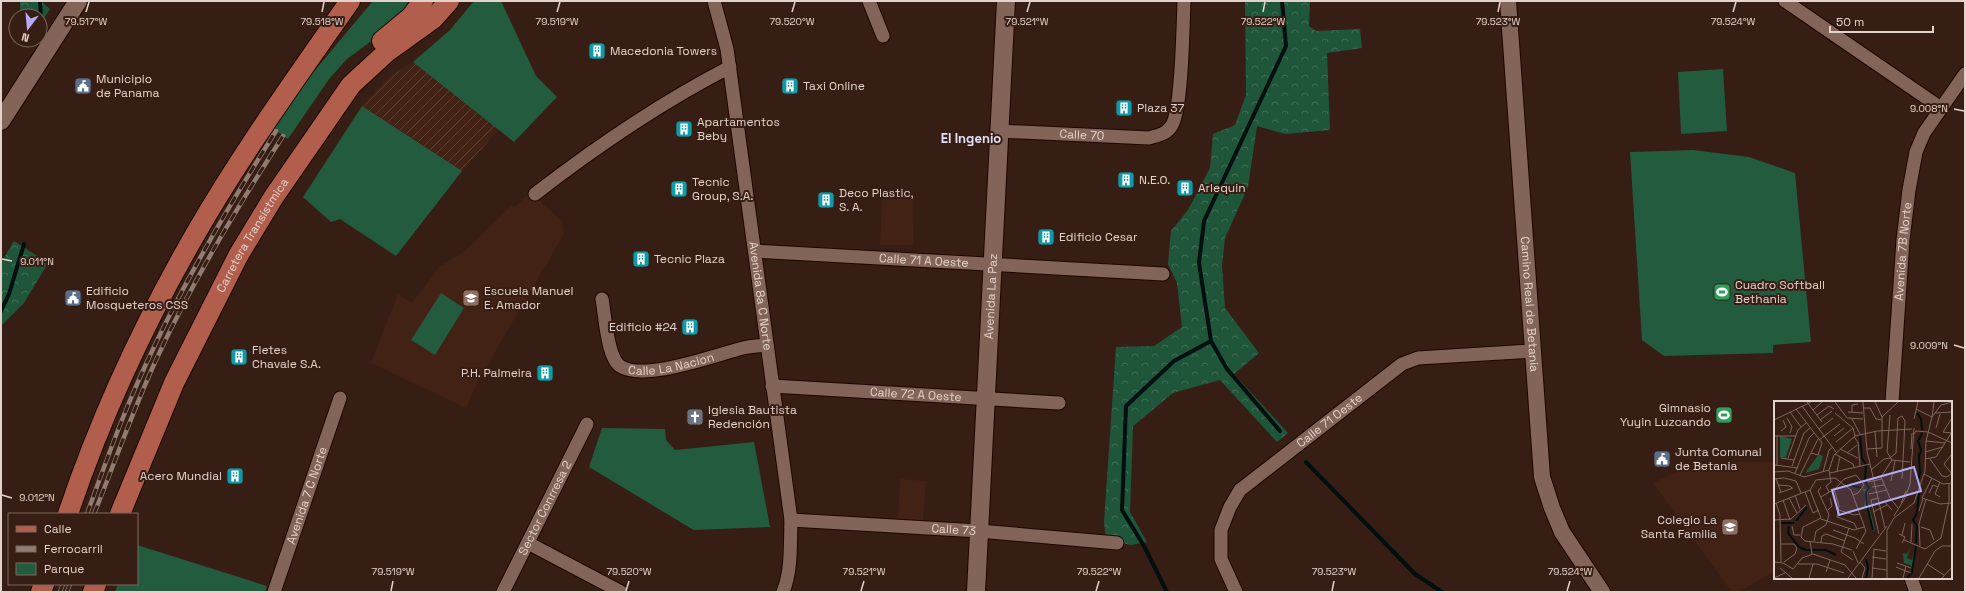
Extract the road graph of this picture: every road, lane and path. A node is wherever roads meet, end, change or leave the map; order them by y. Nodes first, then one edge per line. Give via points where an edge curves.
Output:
1 (78, 1) edge
2 (356, 1) edge
3 (423, 1) edge
4 (449, 1) edge
5 (714, 1) edge
6 (869, 1) edge
7 (1006, 1) edge
8 (1184, 1) edge
9 (1508, 1) edge
10 (1785, 1) edge
11 (345, 8) edge
12 (884, 36) dead end
13 (730, 67) junction
14 (1965, 74) edge
15 (1941, 108) junction
16 (1, 121) edge
17 (999, 130) junction
18 (311, 143) junction
19 (536, 194) dead end
20 (755, 251) junction
21 (993, 265) junction
22 (1163, 274) dead end
23 (602, 299) dead end
24 (767, 345) junction
25 (1532, 351) junction
26 (772, 386) junction
27 (340, 398) dead end
28 (986, 399) junction
29 (1892, 401) edge
30 (1058, 403) dead end
31 (587, 424) dead end
32 (68, 513) edge
33 (120, 513) edge
34 (791, 520) junction
35 (980, 531) junction
36 (1117, 543) dead end
37 (528, 544) junction
38 (1911, 579) edge
39 (274, 592) edge
40 (503, 592) edge
41 (621, 592) edge
42 (783, 592) edge
43 (976, 592) edge
44 (1236, 592) edge
45 (1602, 592) edge
46 (1916, 592) edge

1 - 16 main road
2 - 11 main road
3 - 18 main road via 412,17 360,59 345,76
4 - 18 main road, Carretera Transístmica via 434,18 388,51 351,85
5 - 13 street, Avenida 8a C Norte
6 - 12 street
7 - 17 main road, Avenida La Paz
8 - 17 street, Calle 70 via 1178,103 1173,124 1164,134 1149,138
9 - 25 street, Camino Real de Betania
10 - 15 street
11 - 32 main road via 196,233 113,395
13 - 19 street via 668,101 583,157
13 - 20 street, Avenida 8a C Norte
14 - 15 street, Avenida 7B Norte
15 - 29 street, Avenida 7B Norte via 1924,133 1916,152 1909,190
17 - 21 main road, Avenida La Paz
18 - 33 main road, Carretera Transístmica via 273,198 238,256 205,320 174,383
20 - 21 street, Calle 71 A Oeste
20 - 24 street, Avenida 8a C Norte
21 - 22 street, Calle 71 A Oeste
21 - 28 main road, Avenida La Paz
23 - 24 street, Calle La Nacion via 611,353 620,366 638,372 655,371 744,348
24 - 26 street, Avenida 8a C Norte
25 - 44 street, Calle 71 Oeste via 1418,358 1402,364 1240,490 1221,530 1221,559
25 - 45 street, Camino Real de Betania via 1542,477 1562,532
26 - 28 street, Calle 72 A Oeste
26 - 34 street, Avenida 8a C Norte
27 - 39 street, Avenida 7 C Norte
28 - 30 street, Calle 72 A Oeste
28 - 35 main road, Avenida La Paz
31 - 37 street, Sector Conrresa 2
34 - 35 street, Calle 73
34 - 42 street, Avenida 8a C Norte via 787,584
35 - 36 street, Calle 73
35 - 43 main road, Avenida La Paz
37 - 40 street, Sector Conrresa 2
37 - 41 street
38 - 46 street

